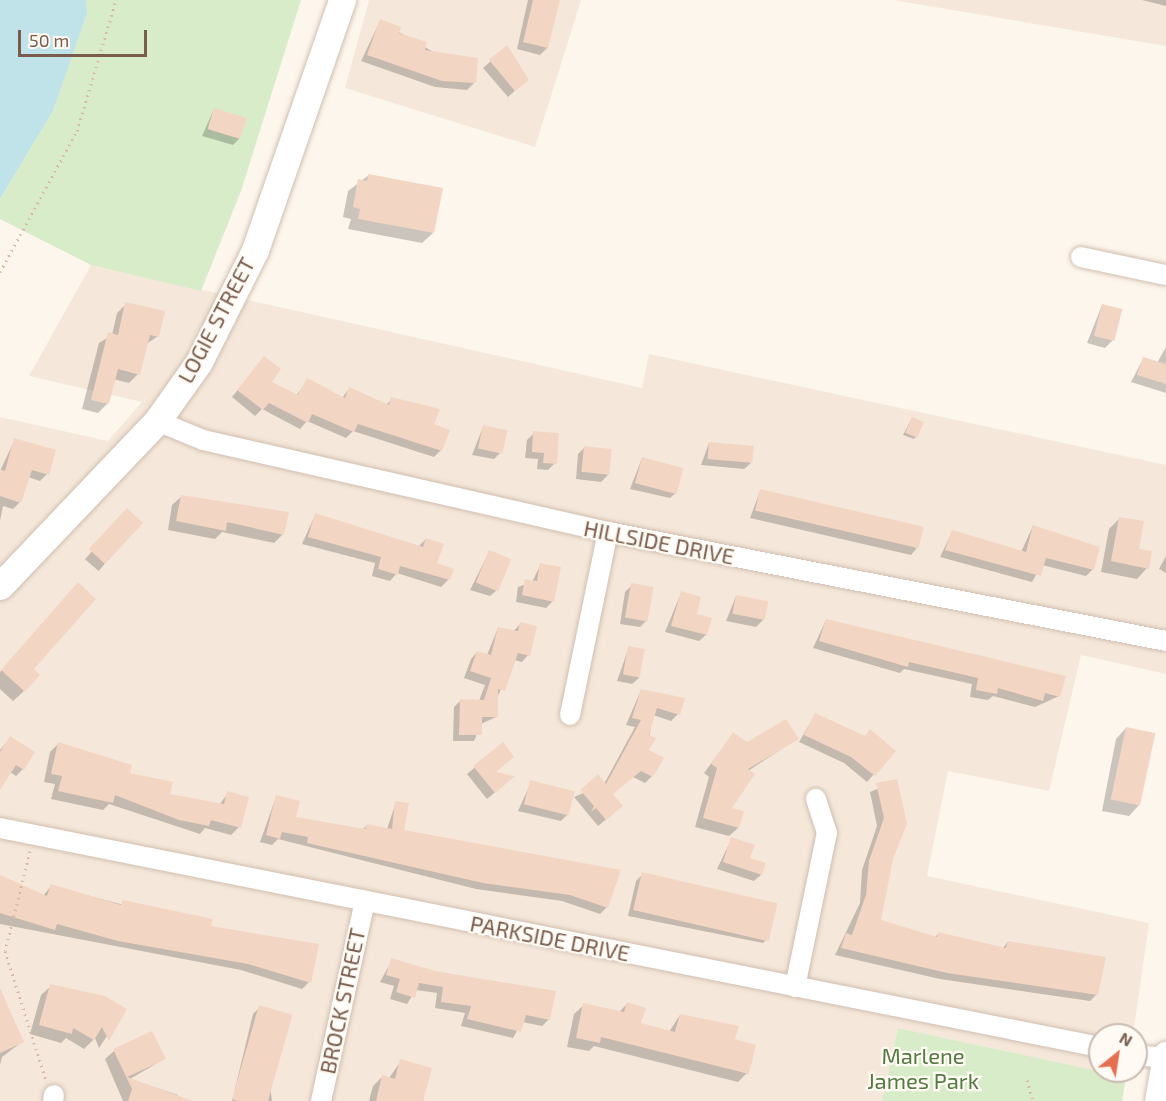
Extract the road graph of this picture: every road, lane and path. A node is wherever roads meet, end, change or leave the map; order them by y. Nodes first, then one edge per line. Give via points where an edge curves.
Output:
1 (116, 0) edge
2 (342, 0) edge
3 (1081, 257) dead end
4 (0, 272) edge
5 (1166, 275) edge
6 (157, 421) junction
7 (608, 532) junction
8 (0, 586) edge
9 (1166, 641) edge
10 (570, 715) dead end
11 (816, 799) dead end
12 (0, 828) edge
13 (35, 833) junction
14 (364, 901) junction
15 (795, 987) junction
16 (1088, 1045) edge
17 (1148, 1055) edge
18 (1166, 1057) edge
19 (1027, 1080) dead end
20 (53, 1098) edge
21 (321, 1101) edge
22 (1033, 1101) edge
23 (1158, 1101) edge

1 - 4 path via 77,131
2 - 6 street, LOGIE STREET via 255,250 199,362
3 - 5 street
6 - 7 street, HILLSIDE DRIVE via 203,440
6 - 8 street, LOGIE STREET
7 - 9 street, HILLSIDE DRIVE
7 - 10 street
11 - 15 street via 827,833
12 - 13 street, PARKSIDE DRIVE
13 - 14 street, PARKSIDE DRIVE
13 - 20 path via 5,951 37,1062
14 - 15 street, PARKSIDE DRIVE
14 - 21 street, BROCK STREET
15 - 16 street, PARKSIDE DRIVE
17 - 18 street
18 - 23 street
19 - 22 path

